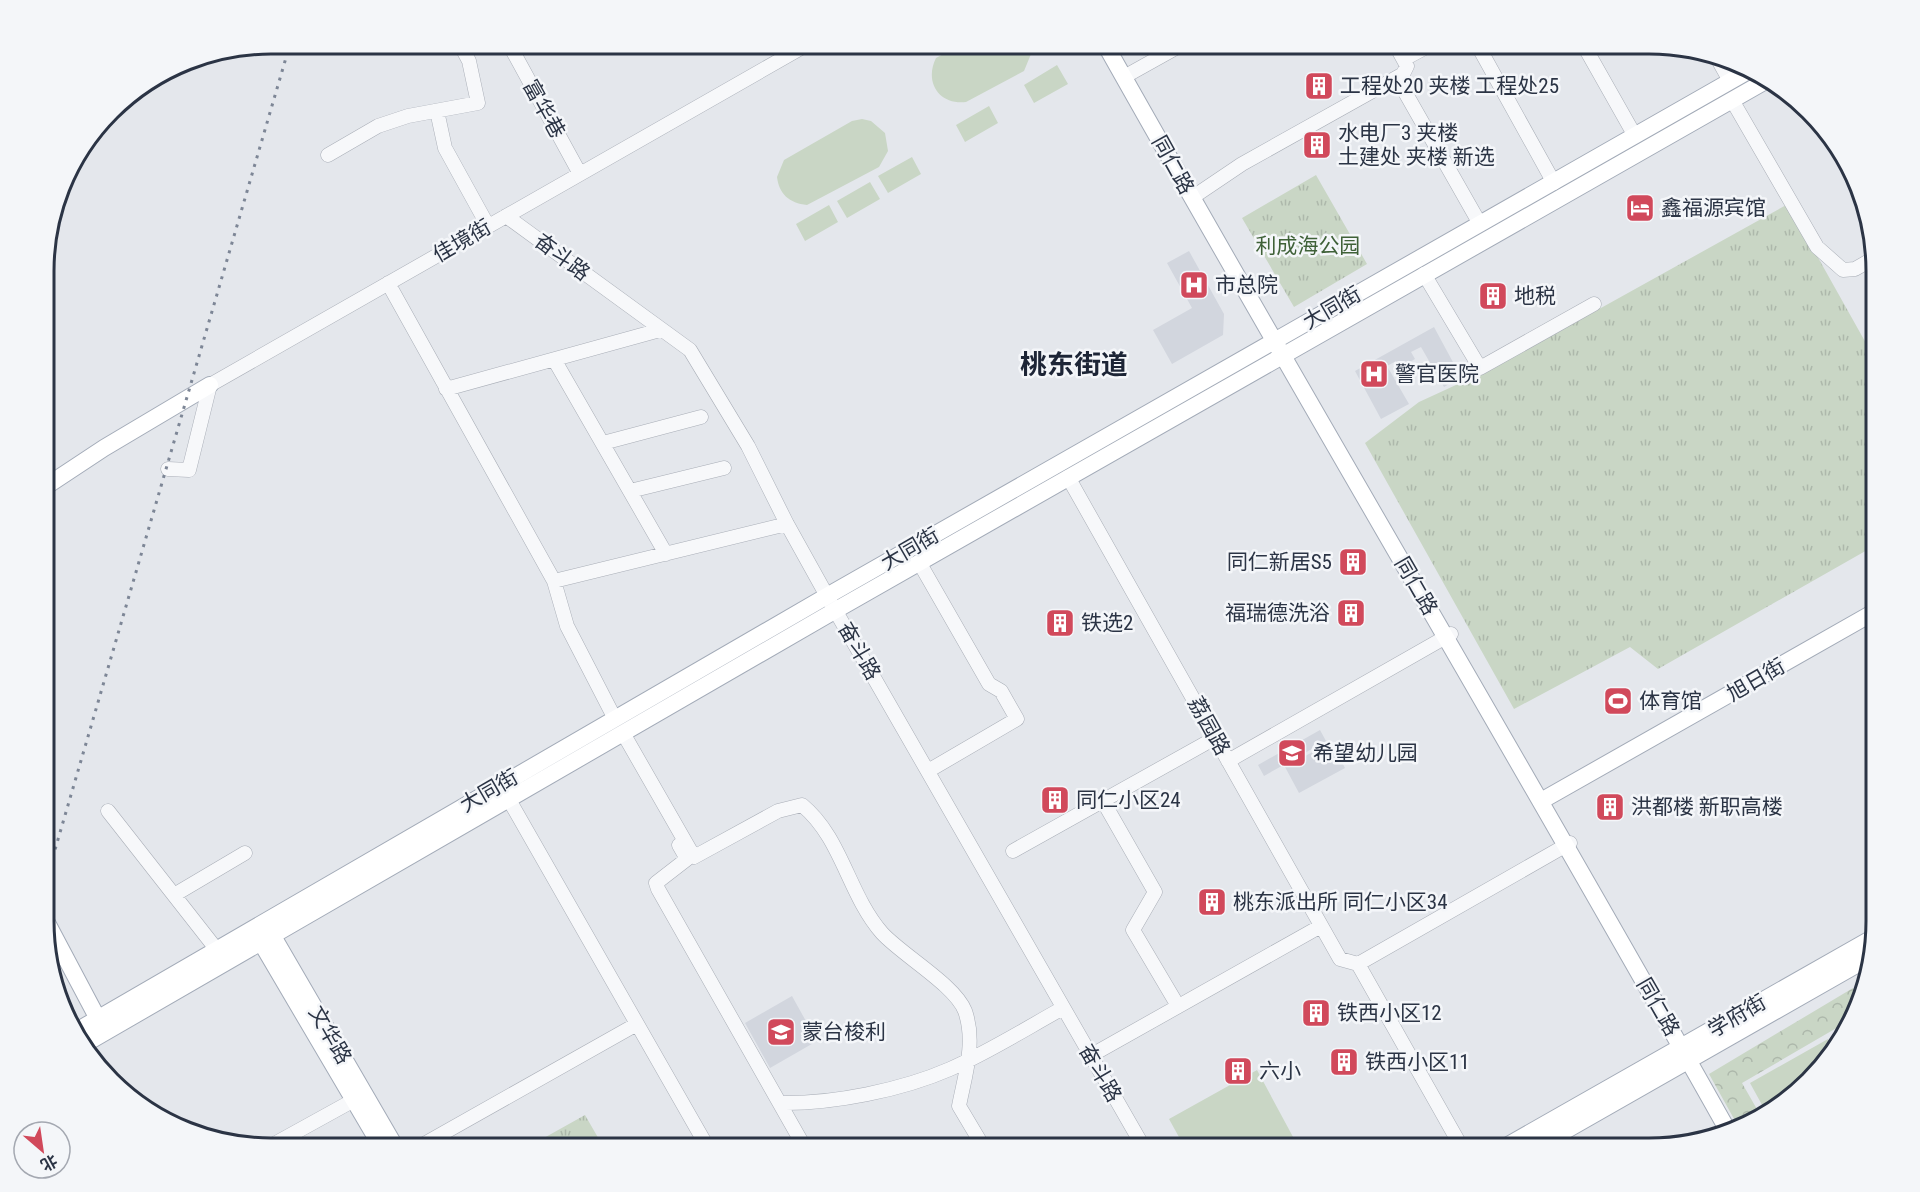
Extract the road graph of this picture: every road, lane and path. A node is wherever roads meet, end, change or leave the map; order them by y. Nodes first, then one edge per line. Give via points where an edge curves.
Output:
1 (466, 54) edge
2 (514, 54) edge
3 (790, 54) edge
4 (1111, 54) edge
5 (1120, 54) edge
6 (1165, 54) edge
7 (1401, 54) edge
8 (1413, 54) edge
9 (1483, 54) edge
10 (1589, 54) edge
11 (1404, 59) junction
12 (1722, 67) edge
13 (1131, 73) junction
14 (1742, 75) edge
15 (1397, 78) junction
16 (1730, 81) junction
17 (1760, 84) edge
18 (1732, 100) junction
19 (437, 111) junction
20 (1635, 136) junction
21 (328, 155) dead end
22 (580, 174) junction
23 (1554, 183) junction
24 (1199, 193) junction
25 (506, 216) junction
26 (1480, 224) junction
27 (488, 226) junction
28 (1866, 263) edge
29 (1424, 274) junction
30 (388, 283) junction
31 (1594, 304) dead end
32 (660, 330) junction
33 (1282, 347) junction
34 (555, 361) junction
35 (210, 385) junction
36 (446, 388) junction
37 (701, 417) dead end
38 (603, 443) junction
39 (724, 468) dead end
40 (168, 469) dead end
41 (1068, 477) junction
42 (54, 482) edge
43 (630, 491) junction
44 (787, 524) junction
45 (666, 554) junction
46 (919, 562) junction
47 (554, 581) junction
48 (831, 603) junction
49 (1866, 617) edge
50 (1449, 635) junction
51 (618, 730) junction
52 (1215, 738) junction
53 (1228, 761) junction
54 (928, 771) junction
55 (508, 798) junction
56 (1543, 800) junction
57 (1103, 801) junction
58 (108, 811) dead end
59 (1568, 844) junction
60 (1013, 851) dead end
61 (245, 853) dead end
62 (174, 895) junction
63 (1321, 926) junction
64 (263, 932) junction
65 (54, 936) edge
66 (1865, 943) edge
67 (217, 950) junction
68 (1862, 961) edge
69 (1358, 964) junction
70 (1178, 1006) junction
71 (1063, 1008) junction
72 (98, 1018) junction
73 (637, 1024) junction
74 (82, 1028) edge
75 (90, 1041) edge
76 (1688, 1052) junction
77 (1090, 1056) junction
78 (968, 1061) junction
79 (354, 1100) junction
80 (780, 1103) junction
81 (1730, 1122) edge
82 (1724, 1124) edge
83 (285, 1138) edge
84 (376, 1138) edge
85 (390, 1138) edge
86 (435, 1138) edge
87 (702, 1138) edge
88 (799, 1138) edge
89 (978, 1138) edge
90 (1138, 1138) edge
91 (1456, 1138) edge
92 (1522, 1138) edge
93 (1551, 1138) edge

1 - 19 street via 478,103
2 - 22 street, 富华巷
3 - 22 street, 佳境街
4 - 33 main road, 同仁路
5 - 13 main road, 同仁路
6 - 13 street
7 - 11 street
8 - 11 street
9 - 23 street
10 - 20 street
11 - 15 street via 1407,70
12 - 16 street
13 - 24 main road, 同仁路
14 - 16 main road, 大同街
15 - 24 street via 1242,164
15 - 26 street
16 - 20 main road, 大同街
17 - 18 main road, 大同街
18 - 28 street via 1817,247 1843,270
18 - 29 main road, 大同街
19 - 21 street via 378,126
19 - 27 street via 445,148
20 - 23 main road, 大同街
22 - 25 street, 佳境街
23 - 26 main road, 大同街
24 - 33 main road, 同仁路
25 - 27 street, 佳境街
25 - 32 street, 奋斗路
26 - 33 main road, 大同街
27 - 30 street, 佳境街
29 - 31 street via 1480,368
29 - 33 main road, 大同街
30 - 35 street, 佳境街
30 - 36 street
32 - 34 street
32 - 44 street, 奋斗路 via 690,350 748,446
33 - 41 main road, 大同街
33 - 48 main road, 大同街
33 - 50 main road, 同仁路
34 - 36 street
34 - 38 street
35 - 40 street via 189,470
35 - 42 main road
36 - 47 street
37 - 38 street
38 - 43 street
39 - 43 street
41 - 46 main road, 大同街
41 - 52 street, 荔园路
43 - 45 street
44 - 45 street
44 - 48 street, 奋斗路
45 - 47 street
46 - 48 main road, 大同街
46 - 54 street via 988,684 1001,691 1017,719
47 - 51 street via 567,626
48 - 51 main road, 大同街
48 - 54 street, 奋斗路
49 - 56 main road, 旭日街
50 - 53 street
50 - 56 main road, 同仁路
51 - 55 main road, 大同街
51 - 64 main road, 大同街
51 - 78 street via 694,857 778,811 802,805 814,815 831,839 862,906 882,933 950,991 963,1008 970,1026
51 - 80 street via 687,859 656,883 658,889
52 - 53 street, 荔园路
52 - 57 street
53 - 63 street, 荔园路
54 - 71 street, 奋斗路
55 - 64 main road, 大同街
55 - 73 street
56 - 59 main road, 同仁路
57 - 60 street
57 - 70 street via 1155,892 1133,930
58 - 62 street
59 - 69 street
59 - 76 main road, 同仁路
61 - 62 street
62 - 67 street
63 - 69 street, 荔园路 via 1340,959
63 - 70 street
64 - 67 main road, 大同街
64 - 75 main road, 大同街
64 - 79 main road, 文华路
64 - 85 main road, 文华路
65 - 72 main road
66 - 76 main road, 学府街
67 - 72 main road, 大同街
68 - 76 main road, 学府街
69 - 91 street
70 - 77 street
71 - 77 street, 奋斗路
71 - 78 street
72 - 74 main road, 大同街
73 - 86 street
73 - 87 street
76 - 81 main road, 同仁路
76 - 82 main road, 同仁路
76 - 92 main road, 学府街
76 - 93 main road, 学府街
77 - 90 street, 奋斗路
78 - 80 street via 936,1075 885,1088 811,1103
78 - 89 street via 959,1106
79 - 83 street
79 - 84 main road, 文华路
80 - 88 street

